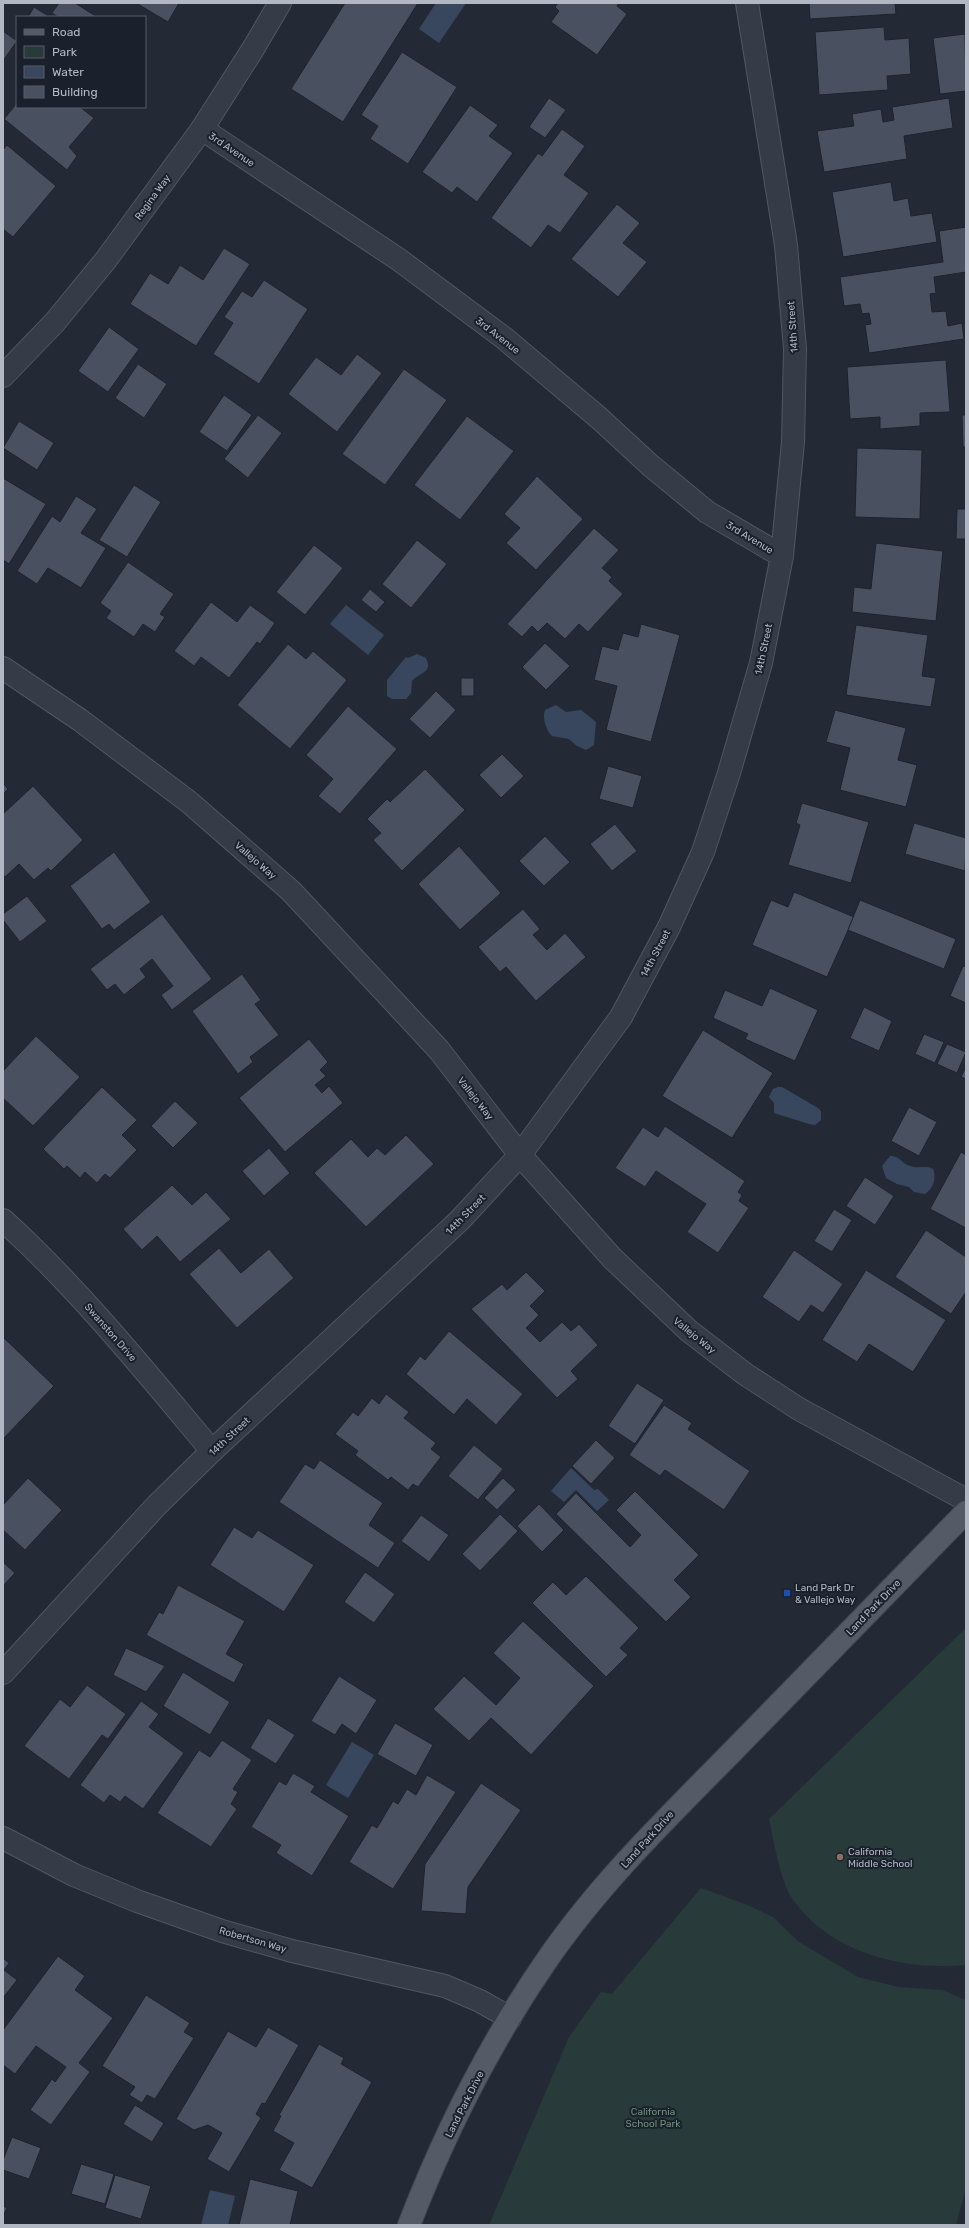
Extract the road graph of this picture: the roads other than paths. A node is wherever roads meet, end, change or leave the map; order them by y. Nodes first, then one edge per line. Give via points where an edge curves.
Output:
1 (280, 3) edge
2 (746, 3) edge
3 (202, 129) junction
4 (3, 376) edge
5 (782, 556) junction
6 (3, 668) edge
7 (520, 1155) junction
8 (3, 1220) edge
9 (212, 1451) junction
10 (966, 1500) edge
11 (966, 1512) edge
12 (3, 1673) edge
13 (3, 1838) edge
14 (510, 2018) junction
15 (409, 2225) edge

1 - 3 street, Regina Way
2 - 5 street, 14th Street via 786,245 795,349 793,442
3 - 4 street, Regina Way via 105,261 55,322
3 - 5 street, 3rd Avenue via 398,259 504,338 707,512
5 - 7 street, 14th Street via 761,663 729,773 702,852 669,927 621,1017
6 - 7 street, Vallejo Way via 80,720 189,802 291,891 438,1050
7 - 9 street, 14th Street via 460,1220
7 - 10 street, Vallejo Way via 612,1258 689,1331 745,1374 799,1409
8 - 9 street, Swanston Drive via 39,1252 108,1326
9 - 12 street, 14th Street via 157,1505
11 - 14 main road, Land Park Drive via 655,1828 592,1899 550,1956
13 - 14 street, Robertson Way via 74,1875 144,1904 278,1947 445,1986
14 - 15 main road, Land Park Drive via 460,2110

